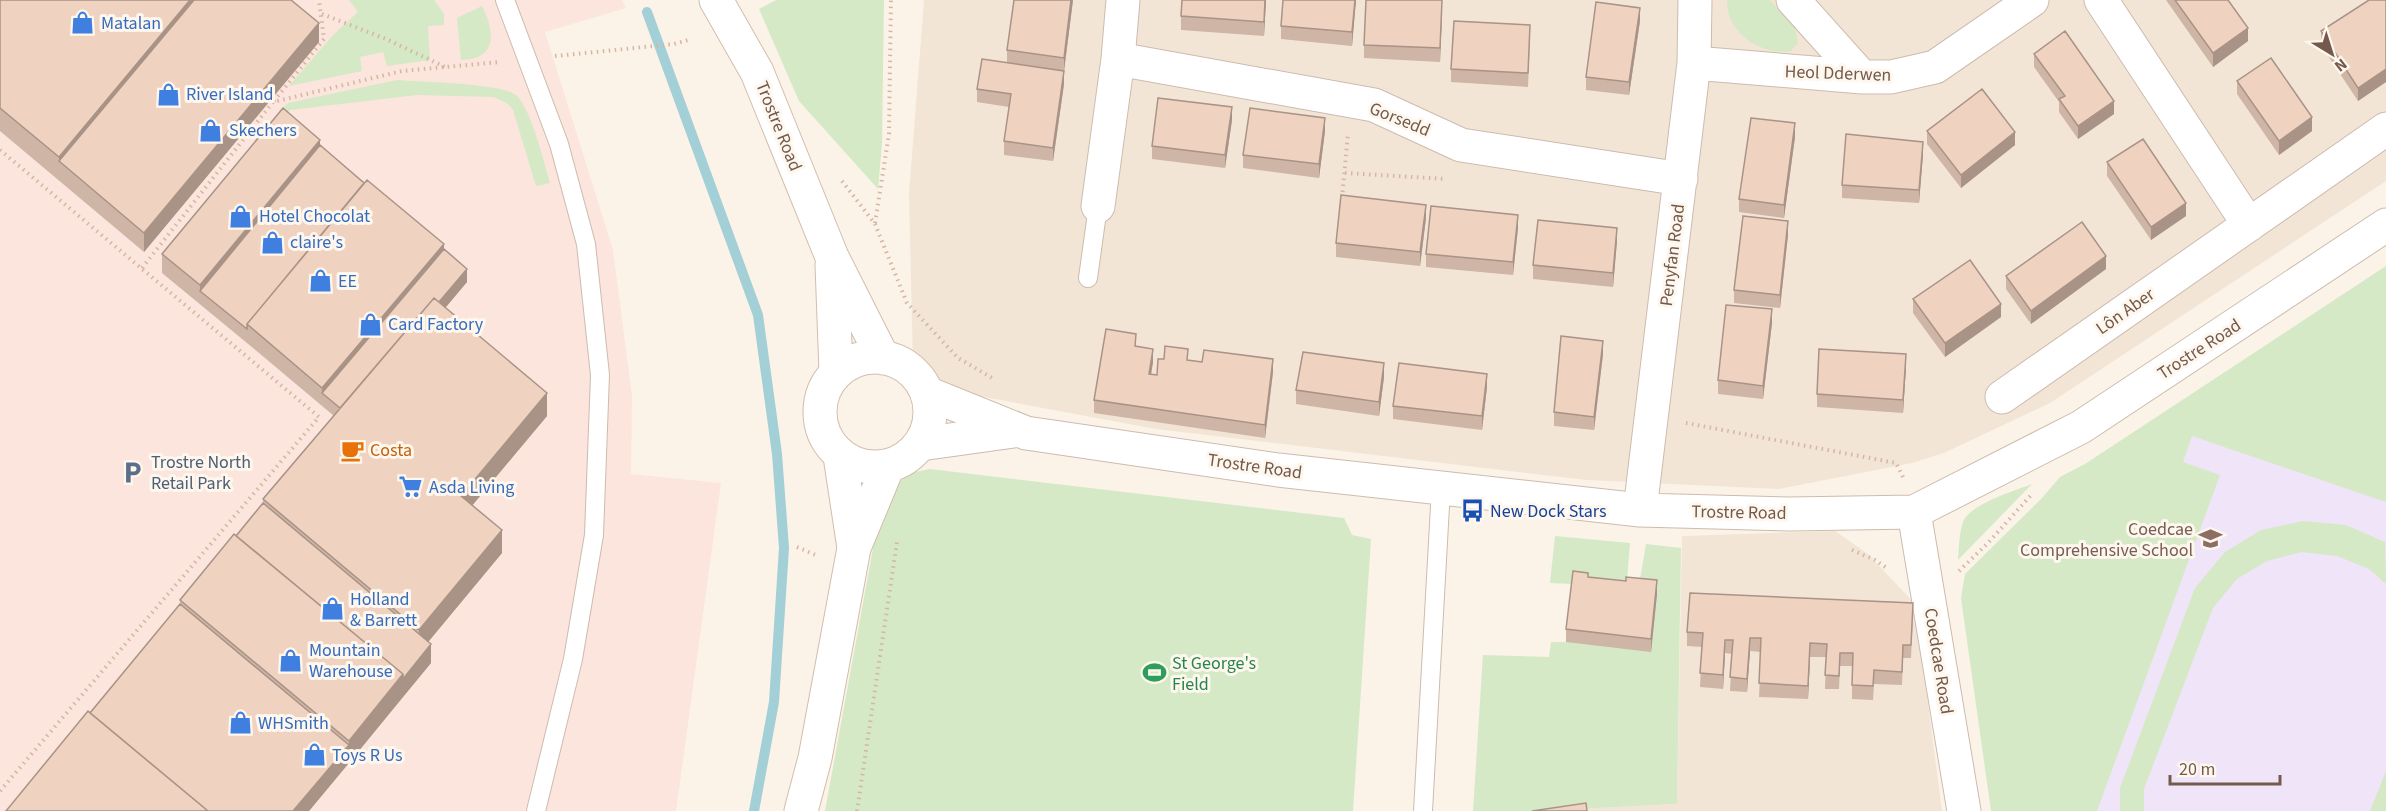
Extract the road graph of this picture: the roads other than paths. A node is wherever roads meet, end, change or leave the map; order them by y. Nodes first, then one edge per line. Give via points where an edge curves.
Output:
1 (505, 0) edge
2 (716, 0) edge
3 (1123, 0) edge
4 (1695, 0) edge
5 (1793, 0) edge
6 (2101, 0) edge
7 (2014, 5) edge
8 (1118, 59) junction
9 (1694, 63) junction
10 (1862, 78) junction
11 (2386, 129) edge
12 (1681, 179) junction
13 (1098, 206) joint
14 (2249, 225) junction
15 (2386, 225) edge
16 (832, 257) junction
17 (1089, 278) dead end
18 (883, 358) junction
19 (836, 372) junction
20 (927, 393) junction
21 (2002, 397) dead end
22 (1016, 430) junction
23 (921, 444) junction
24 (840, 456) junction
25 (888, 466) junction
26 (1441, 488) junction
27 (1640, 510) junction
28 (1914, 512) junction
29 (854, 548) junction
30 (536, 811) edge
31 (801, 811) edge
32 (1423, 811) edge
33 (1964, 811) edge

1 - 30 lane via 559,144 586,244 600,375 594,535 573,659
2 - 16 street, Trostre Road via 757,72
3 - 8 street
4 - 9 street, Penyfan Road
5 - 10 street
6 - 14 street
7 - 10 street, Heol Dderwen via 1935,67 1891,77
8 - 12 street, Gorsedd via 1374,105 1461,145
8 - 13 street
9 - 10 street, Heol Dderwen
9 - 12 street, Penyfan Road
11 - 14 street, Lôn Aber
12 - 27 street, Penyfan Road
13 - 17 lane
14 - 21 street, Lôn Aber
15 - 28 street, Trostre Road via 2081,427
16 - 18 street, Trostre Road
16 - 19 street, Trostre Road
18 - 19 street via 855,360
18 - 20 street via 906,366
19 - 24 street via 821,397 819,415 822,432
20 - 22 street, Trostre Road
20 - 23 street via 930,410
22 - 23 street, Trostre Road
22 - 26 street, Trostre Road via 1278,470
23 - 25 street via 909,456
24 - 25 street via 859,466
24 - 29 street
25 - 29 street
26 - 27 street, Trostre Road
26 - 32 lane
27 - 28 street, Trostre Road
28 - 33 street, Coedcae Road
29 - 31 street via 815,758

